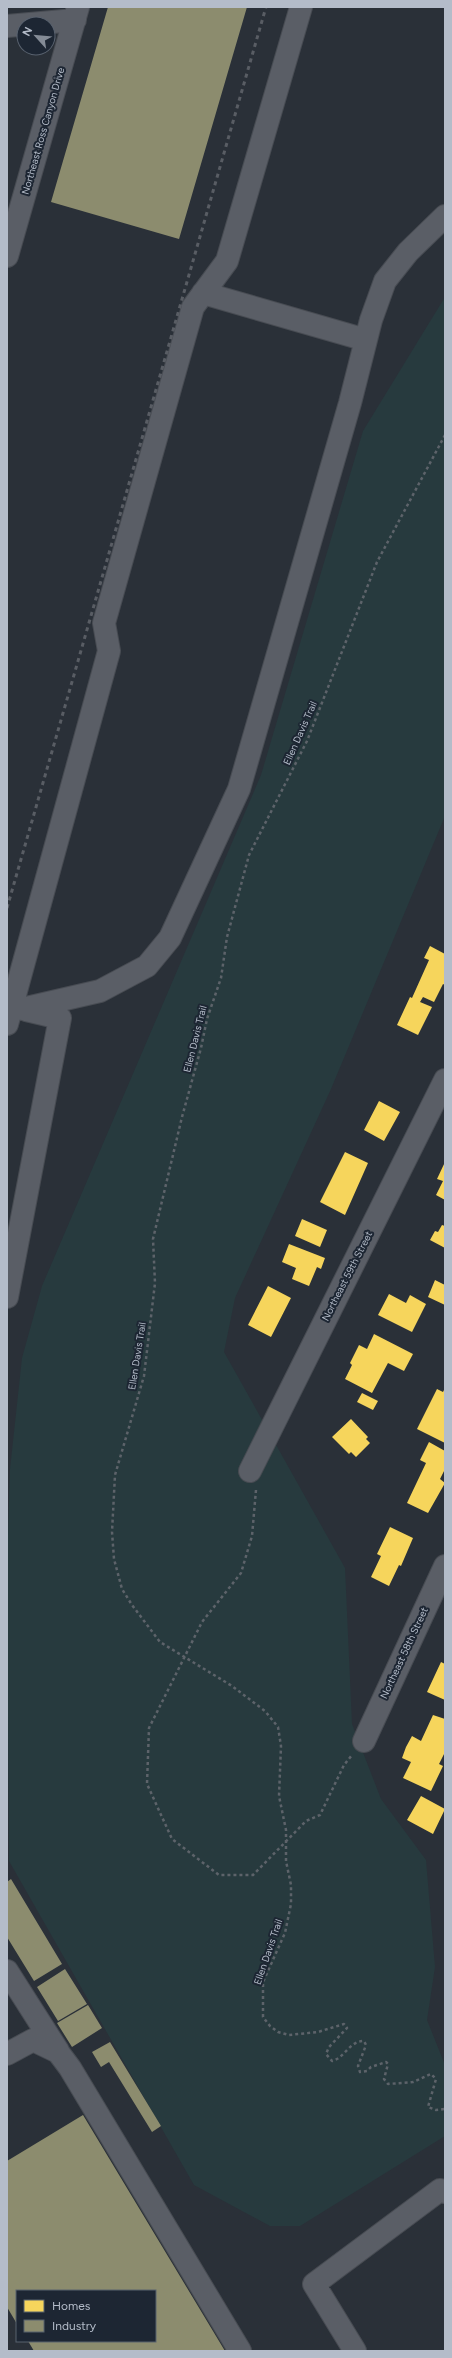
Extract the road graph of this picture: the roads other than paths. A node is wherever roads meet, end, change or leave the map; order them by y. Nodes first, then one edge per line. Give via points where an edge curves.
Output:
1 (301, 7) edge
2 (76, 14) edge
3 (7, 26) edge
4 (445, 216) edge
5 (7, 256) edge
6 (203, 293) junction
7 (366, 340) junction
8 (22, 1009) junction
9 (445, 1080) edge
10 (7, 1297) edge
11 (250, 1471) road end
12 (445, 1566) edge
13 (364, 1741) road end
14 (7, 1971) edge
15 (13, 1995) edge
16 (58, 2052) junction
17 (7, 2054) edge
18 (445, 2192) edge
19 (240, 2351) edge
20 (355, 2351) edge

1 - 6 street via 227,261
2 - 3 street
2 - 5 street, Northeast Ross Canyon Drive
4 - 7 street via 408,252 385,281
6 - 7 street
6 - 8 street via 193,307 104,623 109,650 7,1024
7 - 8 street via 239,789 170,938 147,966 100,991
8 - 10 street via 60,1018
9 - 11 street, Northeast 59th Street
12 - 13 street, Northeast 58th Street
14 - 15 street
15 - 16 street
16 - 17 street via 33,2040
16 - 19 street
18 - 20 street via 440,2190 314,2284

